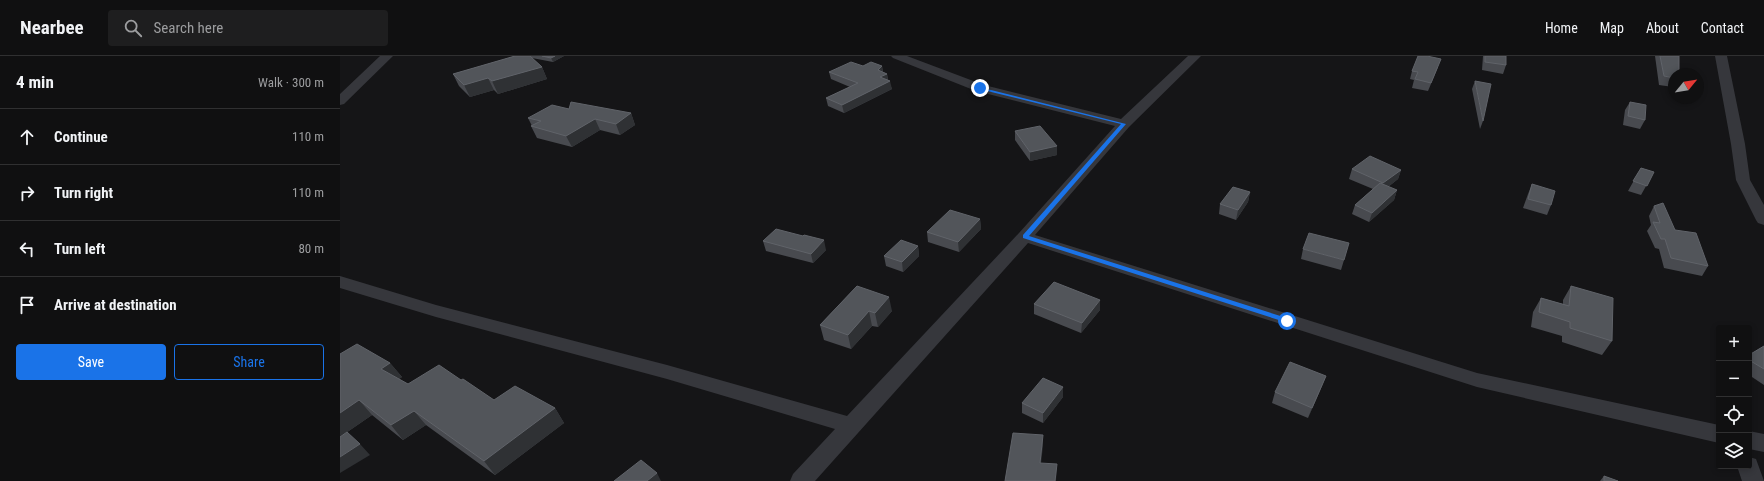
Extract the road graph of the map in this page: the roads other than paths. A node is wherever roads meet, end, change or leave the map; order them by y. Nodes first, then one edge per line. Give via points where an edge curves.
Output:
1 (387, 56) edge
2 (897, 56) edge
3 (1195, 56) edge
4 (1721, 56) edge
5 (340, 101) edge
6 (1124, 124) junction
7 (1764, 220) edge
8 (1025, 237) junction
9 (340, 282) edge
10 (851, 425) junction
11 (1716, 433) edge
12 (1752, 441) edge
13 (1764, 443) edge
14 (1749, 469) edge
15 (801, 481) edge
16 (1753, 481) edge

1 - 5 street
2 - 6 street via 980,88
3 - 6 street
4 - 7 street via 1743,180
6 - 8 street
8 - 10 street
8 - 11 street via 1477,380
9 - 10 street via 414,305 682,376
10 - 15 street
12 - 13 street
14 - 16 street

